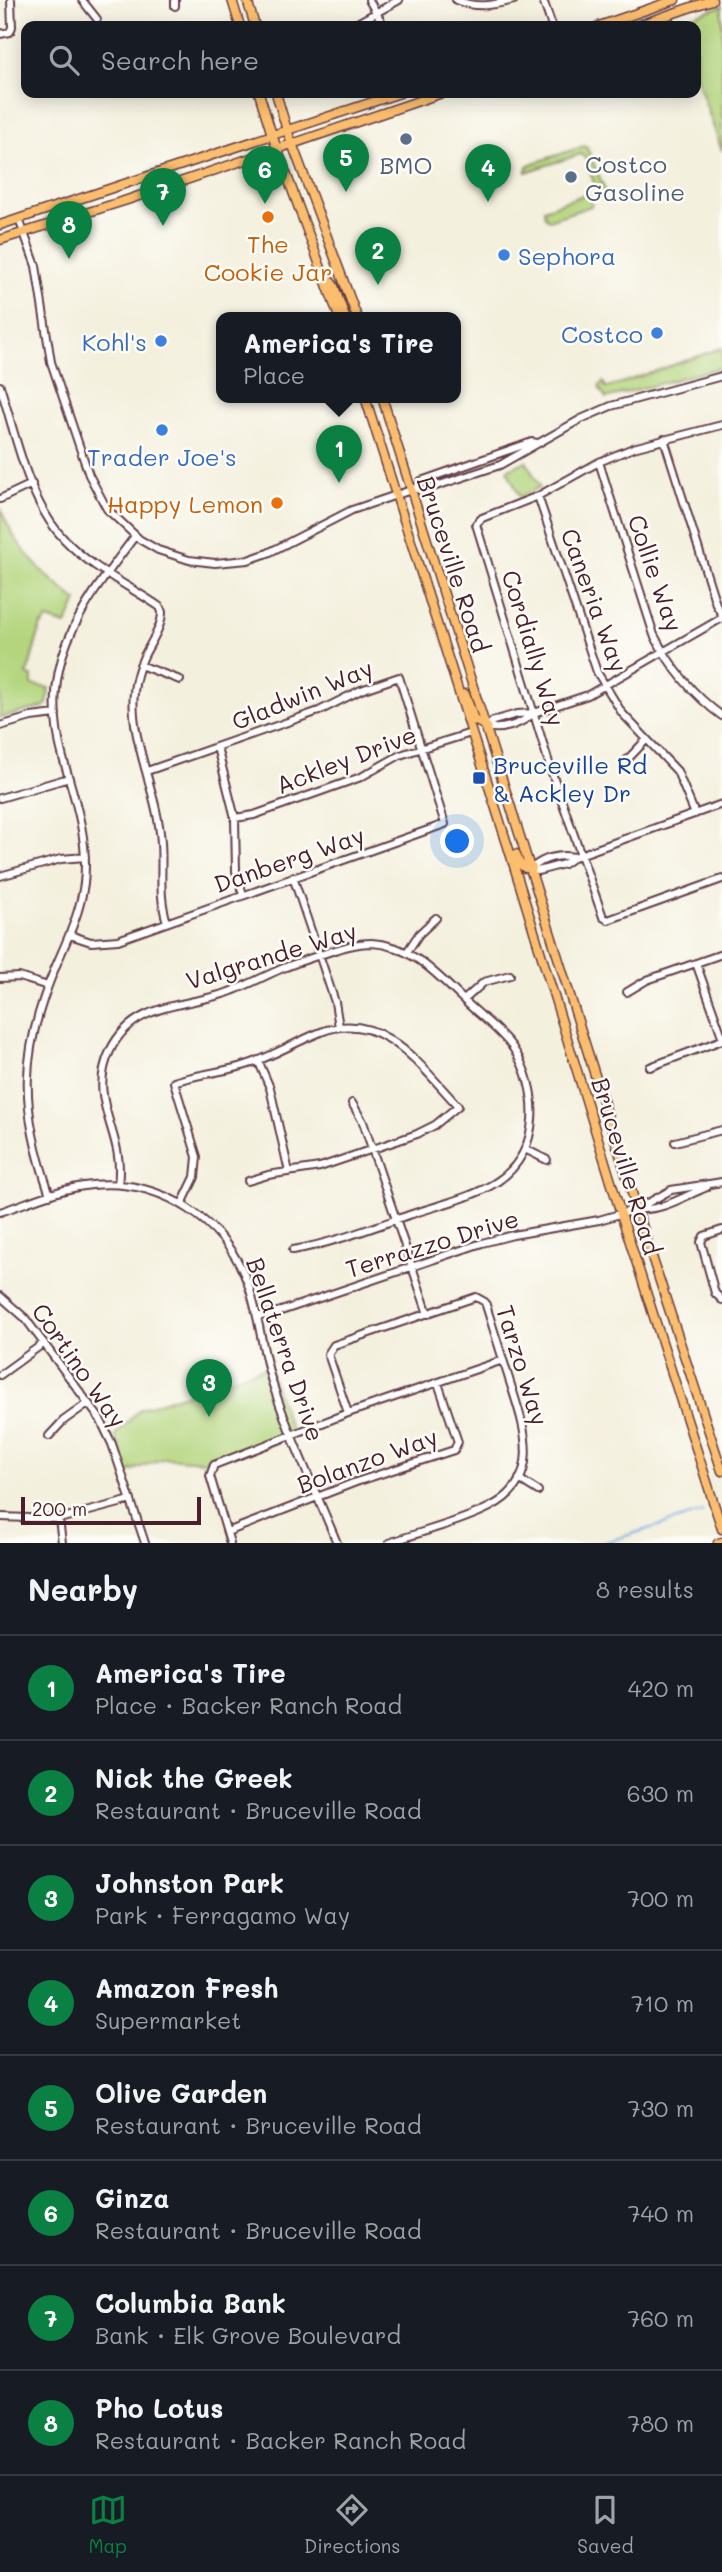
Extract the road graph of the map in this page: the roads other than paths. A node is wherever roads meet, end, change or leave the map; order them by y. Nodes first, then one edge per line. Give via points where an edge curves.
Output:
1 (11, 0) edge
2 (82, 0) edge
3 (232, 0) edge
4 (247, 0) edge
5 (369, 0) edge
6 (399, 0) edge
7 (456, 0) edge
8 (514, 0) edge
9 (543, 0) edge
10 (675, 0) edge
11 (712, 0) edge
12 (377, 12) junction
13 (97, 19) dead end
14 (238, 21) edge
15 (253, 21) edge
16 (361, 21) edge
17 (382, 21) edge
18 (550, 21) edge
19 (614, 21) edge
20 (651, 21) edge
21 (0, 34) edge
22 (261, 98) edge
23 (277, 98) edge
24 (385, 98) edge
25 (427, 98) edge
26 (287, 130) junction
27 (272, 135) junction
28 (292, 144) junction
29 (277, 150) junction
30 (19, 219) junction
31 (0, 225) edge
32 (24, 232) junction
33 (0, 240) edge
34 (323, 272) junction
35 (337, 312) edge
36 (343, 312) edge
37 (355, 312) edge
38 (722, 376) edge
39 (0, 386) edge
40 (367, 403) edge
41 (382, 403) edge
42 (722, 425) edge
43 (664, 439) junction
44 (599, 462) junction
45 (32, 484) junction
46 (413, 488) junction
47 (395, 494) junction
48 (538, 496) junction
49 (0, 499) edge
50 (135, 536) junction
51 (107, 573) junction
52 (722, 617) edge
53 (664, 653) junction
54 (140, 665) junction
55 (451, 670) junction
56 (180, 680) dead end
57 (605, 686) junction
58 (534, 713) junction
59 (56, 714) junction
60 (722, 716) edge
61 (0, 726) edge
62 (487, 727) junction
63 (471, 733) junction
64 (646, 740) junction
65 (217, 747) junction
66 (422, 749) junction
67 (625, 762) dead end
68 (147, 771) junction
69 (69, 778) junction
70 (0, 798) edge
71 (722, 804) edge
72 (497, 813) junction
73 (695, 814) junction
74 (235, 818) junction
75 (578, 856) junction
76 (85, 857) junction
77 (531, 868) junction
78 (0, 876) edge
79 (293, 877) junction
80 (722, 879) edge
81 (243, 895) junction
82 (436, 918) dead end
83 (167, 922) junction
84 (70, 935) junction
85 (407, 952) junction
86 (722, 954) edge
87 (320, 956) junction
88 (696, 963) junction
89 (510, 975) dead end
90 (0, 978) edge
91 (48, 986) junction
92 (626, 992) dead end
93 (464, 1000) junction
94 (339, 1027) junction
95 (722, 1038) edge
96 (258, 1060) junction
97 (650, 1067) dead end
98 (352, 1103) dead end
99 (722, 1130) edge
100 (675, 1142) dead end
101 (372, 1149) junction
102 (525, 1149) junction
103 (547, 1160) dead end
104 (289, 1172) junction
105 (248, 1181) dead end
106 (722, 1182) edge
107 (118, 1184) junction
108 (50, 1195) junction
109 (182, 1204) junction
110 (637, 1209) junction
111 (0, 1212) edge
112 (621, 1214) junction
113 (396, 1219) junction
114 (722, 1230) edge
115 (293, 1250) dead end
116 (412, 1267) junction
117 (0, 1296) edge
118 (722, 1300) edge
119 (428, 1314) junction
120 (257, 1317) junction
121 (44, 1343) junction
122 (503, 1360) junction
123 (0, 1375) edge
124 (438, 1383) junction
125 (88, 1402) junction
126 (348, 1412) junction
127 (292, 1434) junction
128 (49, 1436) dead end
129 (722, 1471) edge
130 (519, 1479) junction
131 (537, 1491) dead end
132 (318, 1497) junction
133 (131, 1500) junction
134 (0, 1517) edge
135 (60, 1519) junction
136 (722, 1529) edge
137 (227, 1532) junction
138 (62, 1543) edge
139 (145, 1543) edge
140 (230, 1543) edge
141 (337, 1543) edge
142 (389, 1543) edge

1 - 21 street via 12,26 10,32
2 - 13 street
3 - 14 main road
4 - 15 main road
5 - 12 street
6 - 12 street
7 - 8 street via 484,6
9 - 18 street
10 - 19 main road
11 - 20 main road
12 - 16 street
12 - 17 street
22 - 27 main road
23 - 26 main road
24 - 26 main road
25 - 28 main road
26 - 27 main road
26 - 28 main road
27 - 29 main road
27 - 30 main road
28 - 29 main road
28 - 37 main road
29 - 32 main road
29 - 34 main road
30 - 31 main road
30 - 32 street
32 - 33 main road
32 - 50 street via 36,266 51,362 89,475 107,509
34 - 35 main road
34 - 36 main road
38 - 46 street via 611,406 537,443 421,481
39 - 45 street
40 - 47 main road, Bruceville Road
41 - 46 main road, Bruceville Road
42 - 43 street, Cordially Way
43 - 44 street, Cordially Way
43 - 52 street
44 - 48 street, Cordially Way
44 - 53 street, Collie Way
45 - 49 street
45 - 51 street via 58,533
46 - 47 street
46 - 62 main road, Bruceville Road
47 - 50 street via 352,510 268,553 232,562 178,558
47 - 55 main road, Bruceville Road
48 - 57 street, Caneria Way via 592,662
48 - 58 street, Cordially Way via 475,524
50 - 51 street
51 - 54 street via 162,612
51 - 59 street via 80,611 67,640
52 - 53 street
53 - 57 street
53 - 60 street, Collie Way via 687,684
54 - 56 street
54 - 68 street via 133,711
55 - 62 main road, Bruceville Road via 474,720
55 - 63 main road, Bruceville Road
57 - 58 street
57 - 64 street, Caneria Way
58 - 62 street via 493,721
58 - 75 street, Cordially Way
59 - 61 street
59 - 69 street
62 - 77 main road, Bruceville Road
63 - 66 street, Ackley Drive
63 - 72 main road, Bruceville Road
64 - 67 street
64 - 73 street, Caneria Way via 677,771
65 - 66 street, Gladwin Way via 399,677
65 - 68 street, Gladwin Way
65 - 74 street
66 - 74 street, Ackley Drive via 389,760 361,777
66 - 79 street, Danberg Way via 445,824
68 - 83 street via 159,819 160,894
69 - 70 street
69 - 76 street
71 - 73 street
72 - 77 main road, Bruceville Road via 519,863
72 - 112 main road, Bruceville Road
73 - 75 street
74 - 81 street via 236,871
75 - 77 street via 557,856
75 - 80 street, Cordially Way via 608,920
76 - 78 street
76 - 84 street via 81,897
77 - 110 main road, Bruceville Road
79 - 81 street, Danberg Way
79 - 87 street
81 - 83 street, Danberg Way
82 - 85 street
83 - 84 street, Danberg Way via 101,943
84 - 91 street
85 - 87 street, Valgrande Way via 369,943
85 - 93 street, Valgrande Way
86 - 88 street
87 - 94 street
87 - 107 street, Valgrande Way via 230,992 152,1011 120,1035 106,1061 102,1086 120,1153
88 - 92 street
88 - 95 street
89 - 93 street via 484,982
90 - 91 street via 19,977
91 - 108 street via 32,1042 27,1096 32,1137
93 - 102 street, Valgrande Way via 504,1037 522,1066 533,1109
94 - 96 street
94 - 101 street via 363,1027 392,1039 458,1106 428,1129
95 - 97 street
96 - 104 street via 270,1088
96 - 109 street via 174,1082 197,1157 195,1177
98 - 101 street
99 - 100 street
101 - 104 street
101 - 113 street
102 - 103 street
102 - 113 street, Valgrande Way via 509,1172 485,1189
104 - 105 street
106 - 110 street via 676,1202
106 - 110 street via 671,1190
107 - 108 street, Bellaterra Drive
107 - 109 street, Bellaterra Drive
108 - 111 street, Bellaterra Drive
109 - 120 street, Bellaterra Drive via 228,1246 249,1286
110 - 112 street, Terrazzo Drive
110 - 129 main road, Bruceville Road
112 - 116 street, Terrazzo Drive via 500,1238
112 - 136 main road, Bruceville Road
113 - 115 street, Valgrande Way
113 - 116 street
114 - 118 street via 704,1236 701,1242 715,1293
116 - 119 street
116 - 120 street, Terrazzo Drive
117 - 121 street, Cortino Way via 18,1309
119 - 122 street, Tarzo Way via 476,1297 485,1302
119 - 126 street, Tarzo Way via 334,1345 328,1353
120 - 127 street, Bellaterra Drive via 270,1375
121 - 123 street
121 - 125 street, Cortino Way
122 - 124 street
122 - 130 street, Tarzo Way via 527,1438
124 - 126 street
124 - 132 street, Bolanzo Way via 458,1442 454,1450
125 - 128 street
125 - 133 street, Cortino Way via 112,1444
126 - 127 street
127 - 132 street, Bellaterra Drive
127 - 137 street via 214,1465 210,1476
130 - 131 street
130 - 142 street via 490,1507
132 - 137 street, Bolanzo Way
132 - 141 street, Bellaterra Drive
133 - 135 street
133 - 139 street, Cortino Way
134 - 135 street
135 - 138 street
137 - 140 street

